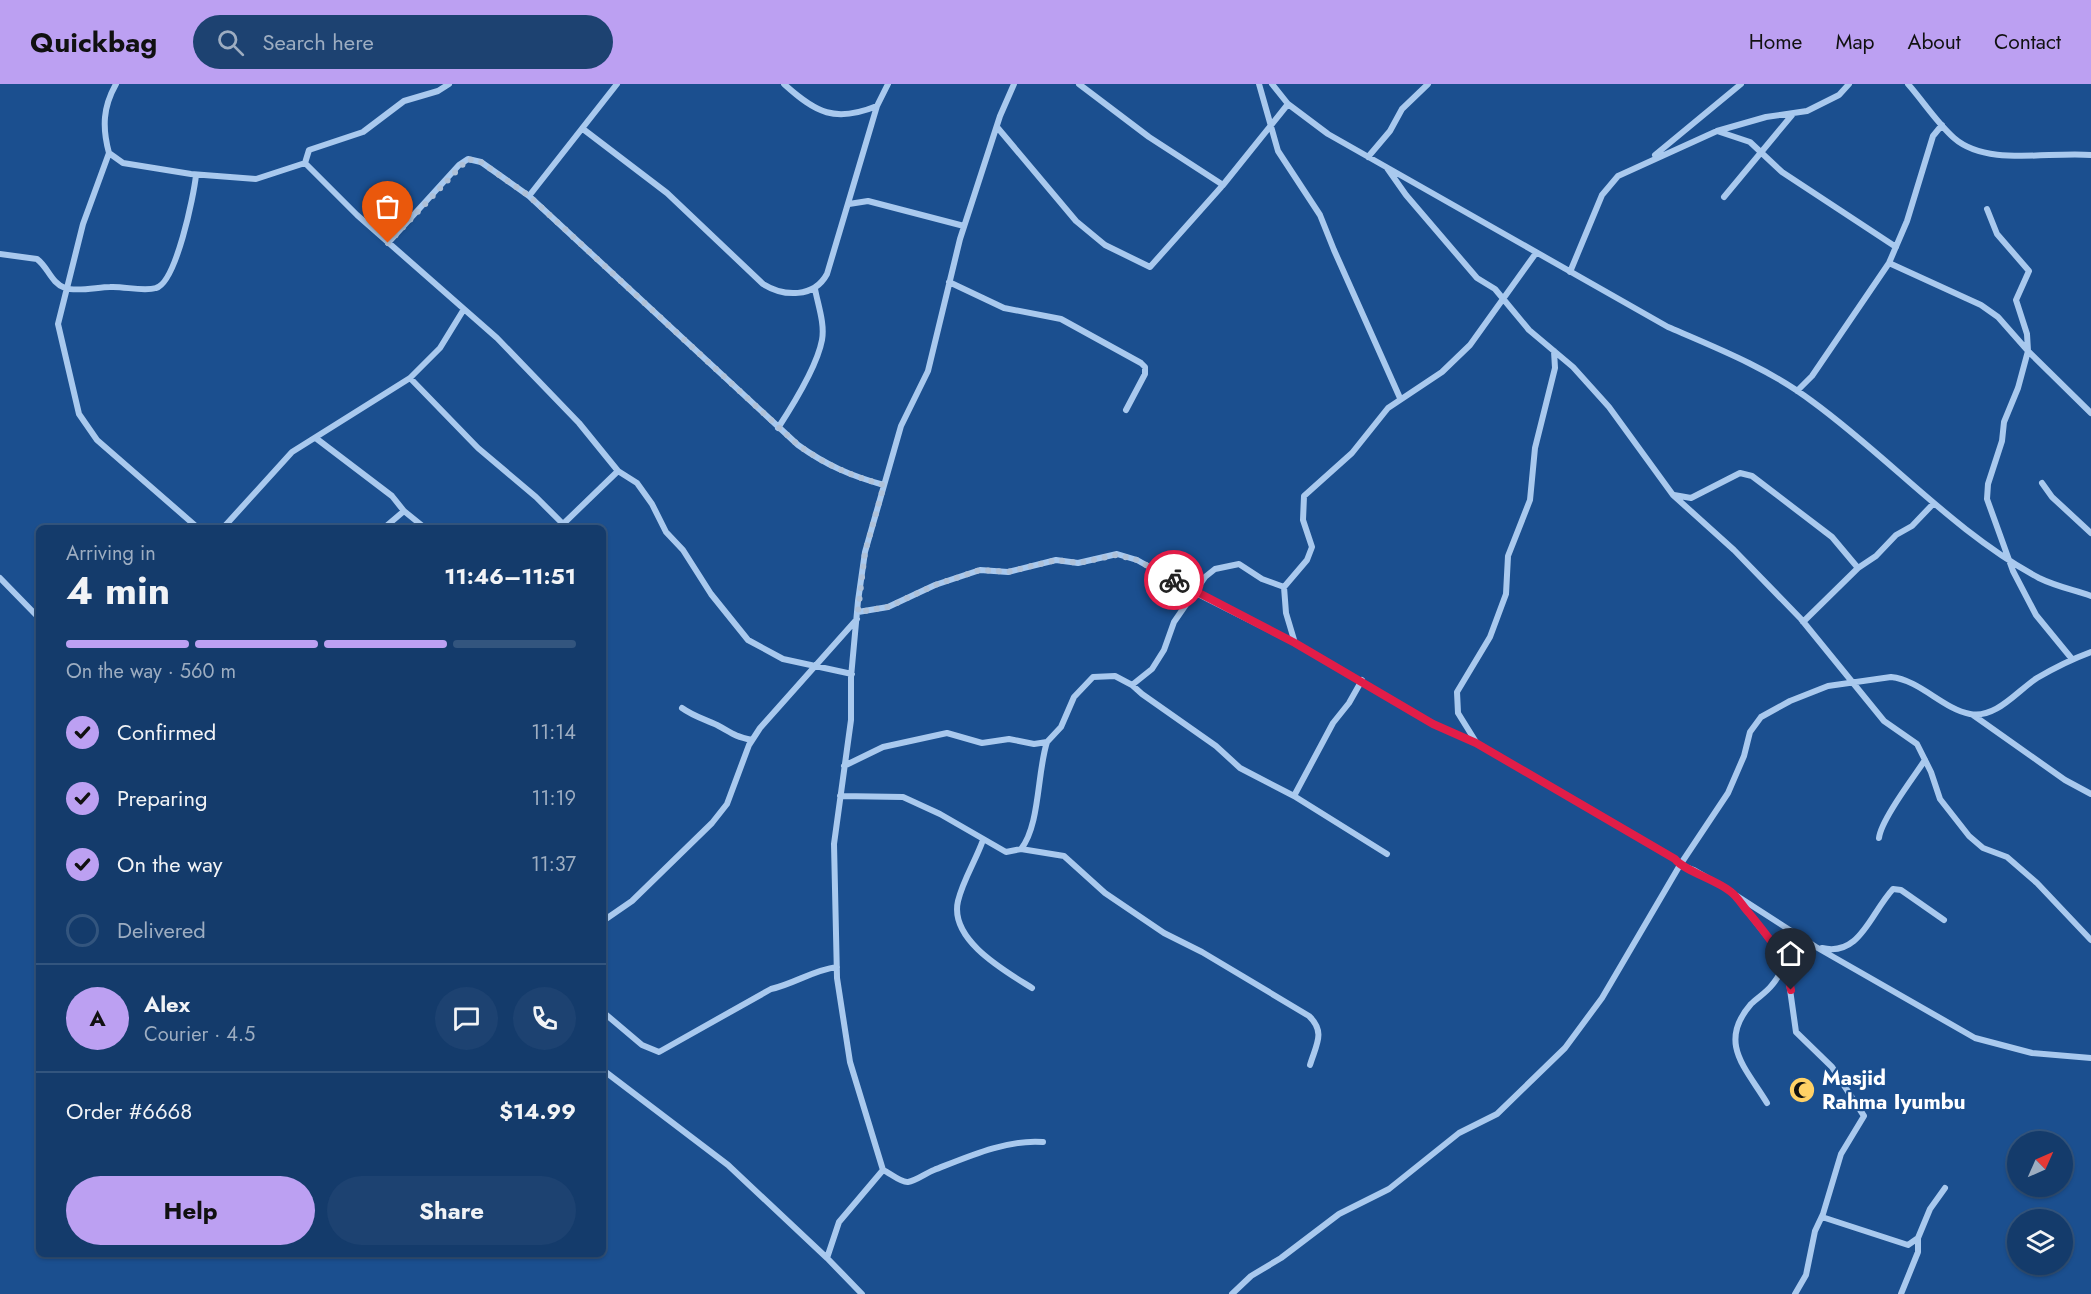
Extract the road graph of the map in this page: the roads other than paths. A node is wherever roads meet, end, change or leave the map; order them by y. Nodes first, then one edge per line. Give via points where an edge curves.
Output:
1 (116, 84) edge
2 (449, 84) edge
3 (617, 84) edge
4 (784, 84) edge
5 (888, 84) edge
6 (1014, 84) edge
7 (1079, 84) edge
8 (1259, 84) edge
9 (1272, 84) edge
10 (1428, 84) edge
11 (1741, 84) edge
12 (1849, 84) edge
13 (1908, 84) edge
14 (1288, 104) junction
15 (877, 106) junction
16 (1793, 115) junction
17 (1942, 124) junction
18 (997, 127) junction
19 (1271, 127) junction
20 (583, 129) junction
21 (1718, 131) junction
22 (109, 153) junction
23 (1763, 153) junction
24 (2091, 155) edge
25 (1368, 157) junction
26 (304, 163) junction
27 (1645, 163) junction
28 (1387, 168) junction
29 (196, 175) junction
30 (1223, 185) junction
31 (529, 196) junction
32 (1724, 197) dead end
33 (849, 204) junction
34 (1987, 209) dead end
35 (964, 226) junction
36 (388, 243) junction
37 (1896, 246) junction
38 (1536, 253) junction
39 (0, 254) edge
40 (1889, 263) junction
41 (1570, 272) junction
42 (949, 282) junction
43 (66, 289) junction
44 (815, 289) junction
45 (1503, 299) junction
46 (464, 309) junction
47 (1554, 351) junction
48 (2028, 351) junction
49 (410, 378) junction
50 (1797, 391) junction
51 (1400, 398) junction
52 (1126, 410) dead end
53 (2091, 413) edge
54 (778, 428) junction
55 (317, 439) junction
56 (618, 471) junction
57 (2042, 483) dead end
58 (884, 485) junction
59 (1673, 495) junction
60 (1933, 504) junction
61 (404, 511) junction
62 (195, 525) edge
63 (226, 525) edge
64 (388, 525) edge
65 (421, 525) edge
66 (560, 525) edge
67 (562, 525) edge
68 (2091, 533) edge
69 (2009, 560) junction
70 (1858, 568) junction
71 (0, 578) edge
72 (1284, 587) junction
73 (1194, 592) junction
74 (2091, 596) edge
75 (36, 615) edge
76 (857, 616) junction
77 (1803, 622) junction
78 (1295, 643) junction
79 (2091, 652) edge
80 (2072, 659) junction
81 (814, 667) junction
82 (852, 674) junction
83 (1362, 680) junction
84 (1852, 681) junction
85 (1132, 685) junction
86 (682, 708) dead end
87 (1972, 714) junction
88 (752, 740) junction
89 (1047, 742) junction
90 (1476, 743) junction
91 (1925, 759) junction
92 (844, 766) junction
93 (2091, 794) edge
94 (840, 796) junction
95 (1294, 796) junction
96 (1879, 838) dead end
97 (983, 840) junction
98 (1021, 849) junction
99 (1387, 854) dead end
100 (1680, 865) junction
101 (1732, 892) junction
102 (606, 919) edge
103 (1944, 920) dead end
104 (2091, 940) edge
105 (1816, 947) junction
106 (1785, 963) junction
107 (837, 967) junction
108 (1032, 988) dead end
109 (606, 1015) edge
110 (2091, 1058) edge
111 (1310, 1065) dead end
112 (606, 1072) edge
113 (1767, 1103) dead end
114 (1043, 1142) dead end
115 (884, 1170) junction
116 (1945, 1188) dead end
117 (1822, 1217) junction
118 (1918, 1238) junction
119 (827, 1258) junction
120 (862, 1294) edge
121 (1232, 1294) edge
122 (1795, 1294) edge
123 (1900, 1294) edge

1 - 22 street via 106,103 105,140
2 - 26 street via 404,101 363,132 309,150
3 - 20 street
4 - 15 street via 822,113 862,112
5 - 15 street
6 - 18 street
7 - 30 street via 1149,137
8 - 19 street
9 - 14 street
10 - 25 street via 1402,109
11 - 27 street
12 - 16 street via 1821,105
13 - 17 street
14 - 19 street
14 - 25 street
15 - 33 street
16 - 21 street via 1767,117
16 - 23 street
17 - 24 street via 1954,138 1974,149 2023,156
17 - 37 street via 1933,136
18 - 30 street via 1076,221 1105,245 1150,267
18 - 35 street
19 - 30 street
19 - 51 street via 1278,152 1328,230
20 - 31 street
20 - 44 street via 667,193 763,284 775,291
21 - 23 street via 1750,142
21 - 27 street
22 - 29 street via 123,163
22 - 43 street via 82,224
23 - 32 street
23 - 37 street via 1782,172
25 - 28 street
26 - 29 street via 256,179
26 - 36 street
27 - 41 street via 1618,176 1602,195
28 - 38 street
28 - 45 street via 1477,278
29 - 43 street via 194,198 165,283 157,288
31 - 36 street via 481,162 468,159
31 - 54 street
33 - 35 street via 868,201
33 - 44 street via 827,274
34 - 48 street via 1997,234 2029,271 2016,300 2028,334
35 - 42 street
36 - 46 street
37 - 40 street
38 - 41 street
38 - 45 street
39 - 43 street via 37,259 56,283
40 - 48 street via 1981,305 1998,316
40 - 50 street via 1812,376
41 - 50 street via 1668,327
42 - 52 street via 1004,308 1061,319 1141,363 1145,374
42 - 58 street via 928,371 901,426
43 - 62 street via 58,324 79,414 98,440
44 - 54 street via 822,341 799,394
45 - 47 street via 1529,330
45 - 51 street via 1453,363
46 - 49 street via 440,348
46 - 56 street via 579,423
47 - 59 street via 1609,407
47 - 90 street via 1555,369 1535,448 1530,500 1508,556 1506,594 1490,637 1458,692 1458,713
48 - 53 street
48 - 69 street via 2004,422 1986,495
49 - 55 street
49 - 66 street via 478,448 536,496
50 - 60 street
51 - 72 street via 1380,416 1352,453 1304,496 1303,520 1312,547 1307,560
54 - 58 street via 819,460 848,476
55 - 61 street via 392,496
55 - 63 street via 292,452
56 - 67 street
56 - 81 street via 637,483 666,532 748,640 783,659
57 - 68 street
58 - 76 street via 865,552
59 - 70 street via 1691,498 1740,473 1752,476 1832,537
59 - 77 street via 1734,550
60 - 69 street
60 - 70 street via 1912,526
61 - 64 street
61 - 65 street
69 - 74 street via 2042,579
69 - 80 street via 2036,615
70 - 77 street
71 - 75 street
72 - 73 street via 1239,564 1215,569
72 - 78 street via 1286,613
73 - 76 street via 1137,560 1117,555 1078,563 1056,560 1008,572 980,570
73 - 78 street
73 - 85 street via 1174,622 1152,669
76 - 81 street
76 - 82 street
77 - 84 street
78 - 83 street
79 - 80 street
80 - 87 street via 2035,680 2002,706
81 - 82 street
81 - 88 street
82 - 92 street
83 - 90 street via 1433,724
83 - 95 street via 1333,723
84 - 87 street via 1899,678
84 - 91 street via 1884,722 1917,744
84 - 100 street via 1797,698 1753,725 1728,793
85 - 89 street via 1115,676 1094,677 1074,697 1061,727
85 - 95 street via 1240,768
86 - 88 street via 732,736
87 - 93 street
88 - 102 street via 727,804 705,832
89 - 92 street via 1034,744 1009,739 982,743 947,733 883,747
89 - 98 street via 1029,838
90 - 100 street
91 - 96 street via 1881,826
91 - 104 street via 1940,799 1969,836 1983,848 2007,857
92 - 94 street
94 - 97 street via 903,797
94 - 107 street via 834,844
95 - 99 street
97 - 98 street via 1006,852
97 - 108 street via 958,901 960,926 987,960
98 - 111 street via 1064,856 1105,893 1164,933 1309,1016 1318,1024 1320,1035
100 - 101 street
100 - 121 street via 1602,998 1565,1048 1513,1102 1487,1121 1459,1134 1389,1189 1339,1215 1251,1276
101 - 105 street
101 - 106 street
103 - 105 street via 1901,890 1893,890 1846,949
105 - 106 street via 1803,945
105 - 110 street via 1975,1038 2032,1053
106 - 113 street via 1771,986 1738,1022 1734,1035 1737,1054
106 - 117 street via 1796,1032 1832,1067 1864,1116 1841,1154
107 - 109 street via 771,989 659,1052 642,1046
107 - 115 street via 850,1062
112 - 119 street via 728,1165
114 - 115 street via 1025,1141 982,1153 906,1183
115 - 119 street via 839,1222
116 - 118 street via 1930,1209
117 - 118 street via 1908,1245
117 - 122 street via 1812,1239 1806,1275
118 - 123 street via 1918,1252
119 - 120 street

